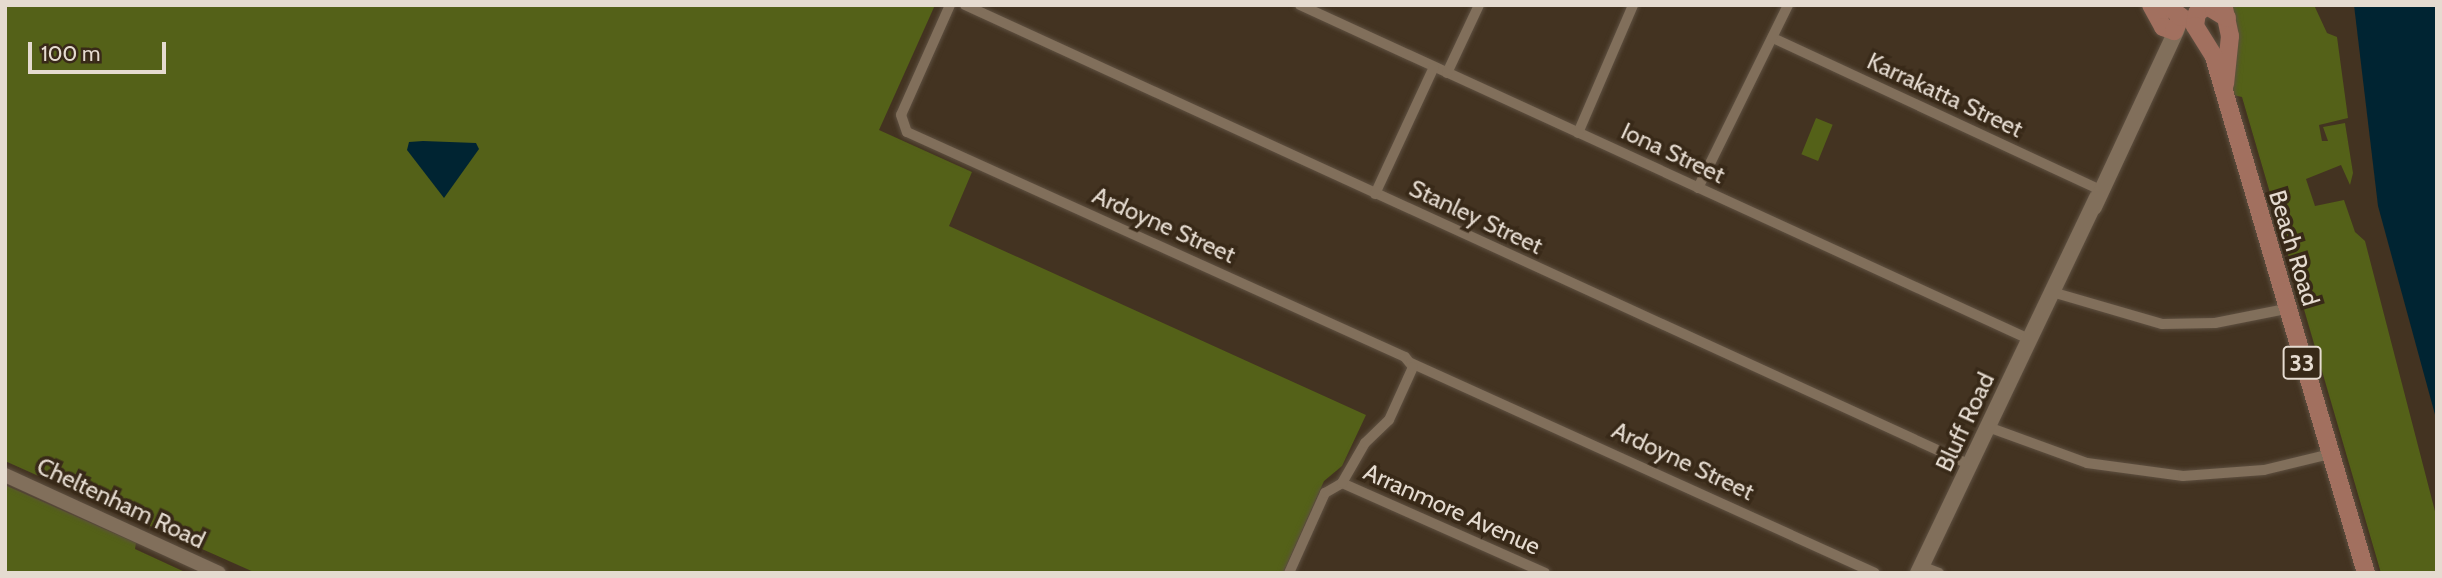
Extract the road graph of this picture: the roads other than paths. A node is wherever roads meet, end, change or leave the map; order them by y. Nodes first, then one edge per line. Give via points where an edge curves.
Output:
1 (950, 5) edge
2 (965, 5) edge
3 (1300, 5) edge
4 (1479, 5) edge
5 (1633, 5) edge
6 (1788, 5) edge
7 (2197, 10) edge
8 (2226, 15) edge
9 (2168, 17) edge
10 (2201, 36) junction
11 (1773, 38) junction
12 (1434, 67) junction
13 (1447, 73) junction
14 (2223, 98) junction
15 (1578, 133) junction
16 (1698, 188) junction
17 (1375, 194) junction
18 (2098, 194) junction
19 (2052, 292) junction
20 (2286, 309) junction
21 (2029, 340) junction
22 (1412, 365) junction
23 (1988, 427) junction
24 (2330, 454) junction
25 (1970, 464) junction
26 (5, 475) edge
27 (1346, 485) junction
28 (1920, 569) edge
29 (219, 573) edge
30 (1289, 573) edge
31 (1545, 573) edge
32 (1875, 573) edge
33 (1939, 573) edge
34 (2366, 573) edge

1 - 22 street, Ardoyne Street via 901,124
2 - 17 street, Stanley Street
3 - 12 street, Iona Street
4 - 13 street
5 - 15 street
6 - 11 street
7 - 8 main road via 2215,6
7 - 9 main road via 2187,7
7 - 10 main road, Beach Road / 33
8 - 10 main road via 2218,38
8 - 14 main road, Beach Road / 33
9 - 10 main road via 2188,38
9 - 18 main road, Bluff Road via 2160,64
10 - 14 main road, Beach Road / 33
11 - 16 street
11 - 18 street, Karrakatta Street
12 - 13 street, Iona Street
12 - 17 street
13 - 15 street, Iona Street
14 - 20 main road, Beach Road / 33
15 - 16 street, Iona Street
16 - 21 street, Iona Street
17 - 25 street, Stanley Street
18 - 19 main road, Bluff Road
19 - 20 street via 2162,324 2215,323
19 - 21 main road, Bluff Road
20 - 24 main road, Beach Road / 33
21 - 23 main road, Bluff Road
22 - 27 street via 1389,419 1364,443
22 - 32 street, Ardoyne Street via 1436,371
23 - 24 street via 2076,461 2183,477 2264,470
23 - 25 main road, Bluff Road
24 - 34 main road, Beach Road / 33
25 - 28 main road, Bluff Road
26 - 29 street, Cheltenham Road
27 - 30 street via 1325,493
27 - 31 street, Arranmore Avenue
28 - 33 street

